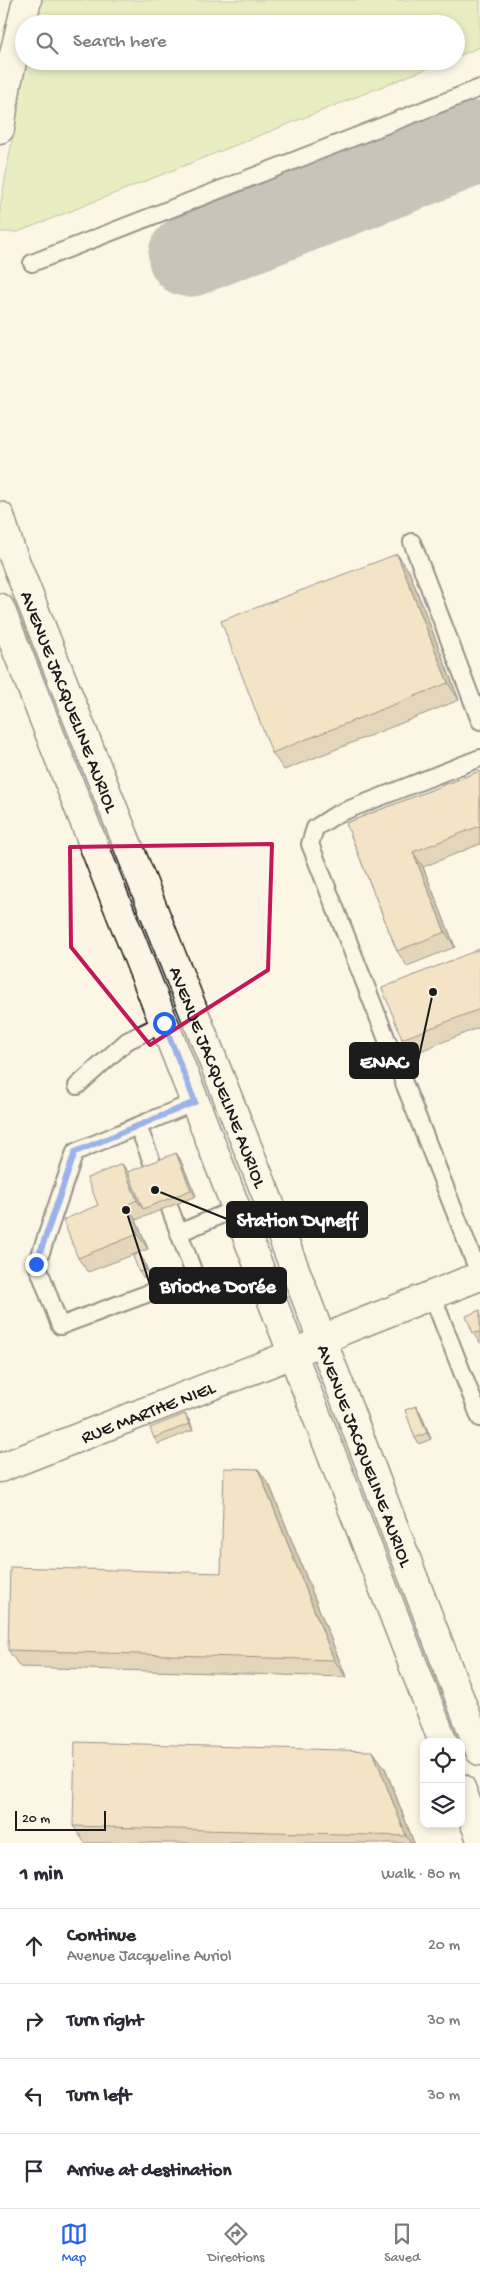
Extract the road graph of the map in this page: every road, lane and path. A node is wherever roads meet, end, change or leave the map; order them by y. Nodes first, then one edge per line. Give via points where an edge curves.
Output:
1 (27, 0) edge
2 (23, 15) edge
3 (15, 50) edge
4 (480, 88) edge
5 (0, 129) edge
6 (32, 262) dead end
7 (0, 516) edge
8 (412, 542) dead end
9 (0, 608) edge
10 (480, 721) edge
11 (480, 758) edge
12 (164, 1023) junction
13 (78, 1086) dead end
14 (195, 1102) junction
15 (138, 1126) junction
16 (155, 1170) edge
17 (169, 1206) edge
18 (235, 1209) junction
19 (179, 1232) junction
20 (480, 1276) edge
21 (432, 1295) junction
22 (321, 1341) junction
23 (293, 1354) junction
24 (480, 1418) edge
25 (0, 1468) edge
26 (441, 1738) edge
27 (480, 1751) edge
28 (465, 1798) edge
29 (480, 1837) edge

1 - 2 main road
3 - 5 main road
4 - 6 lane
7 - 22 main road, AVENUE JACQUELINE AURIOL
8 - 10 lane
9 - 12 main road, AVENUE JACQUELINE AURIOL
11 - 20 lane via 337,814 315,828 310,844
12 - 13 lane via 127,1041
12 - 14 main road, AVENUE JACQUELINE AURIOL
14 - 15 lane
14 - 18 main road, AVENUE JACQUELINE AURIOL
15 - 16 lane
15 - 19 lane via 75,1152 36,1264 60,1326 195,1276
17 - 19 lane
18 - 19 lane
18 - 23 main road, AVENUE JACQUELINE AURIOL
20 - 21 main road, RUE MARTHE NIEL
21 - 22 main road, RUE MARTHE NIEL
21 - 24 lane
22 - 23 main road, RUE MARTHE NIEL
22 - 27 main road, AVENUE JACQUELINE AURIOL
23 - 25 main road, RUE MARTHE NIEL
23 - 26 main road, AVENUE JACQUELINE AURIOL
28 - 29 main road

